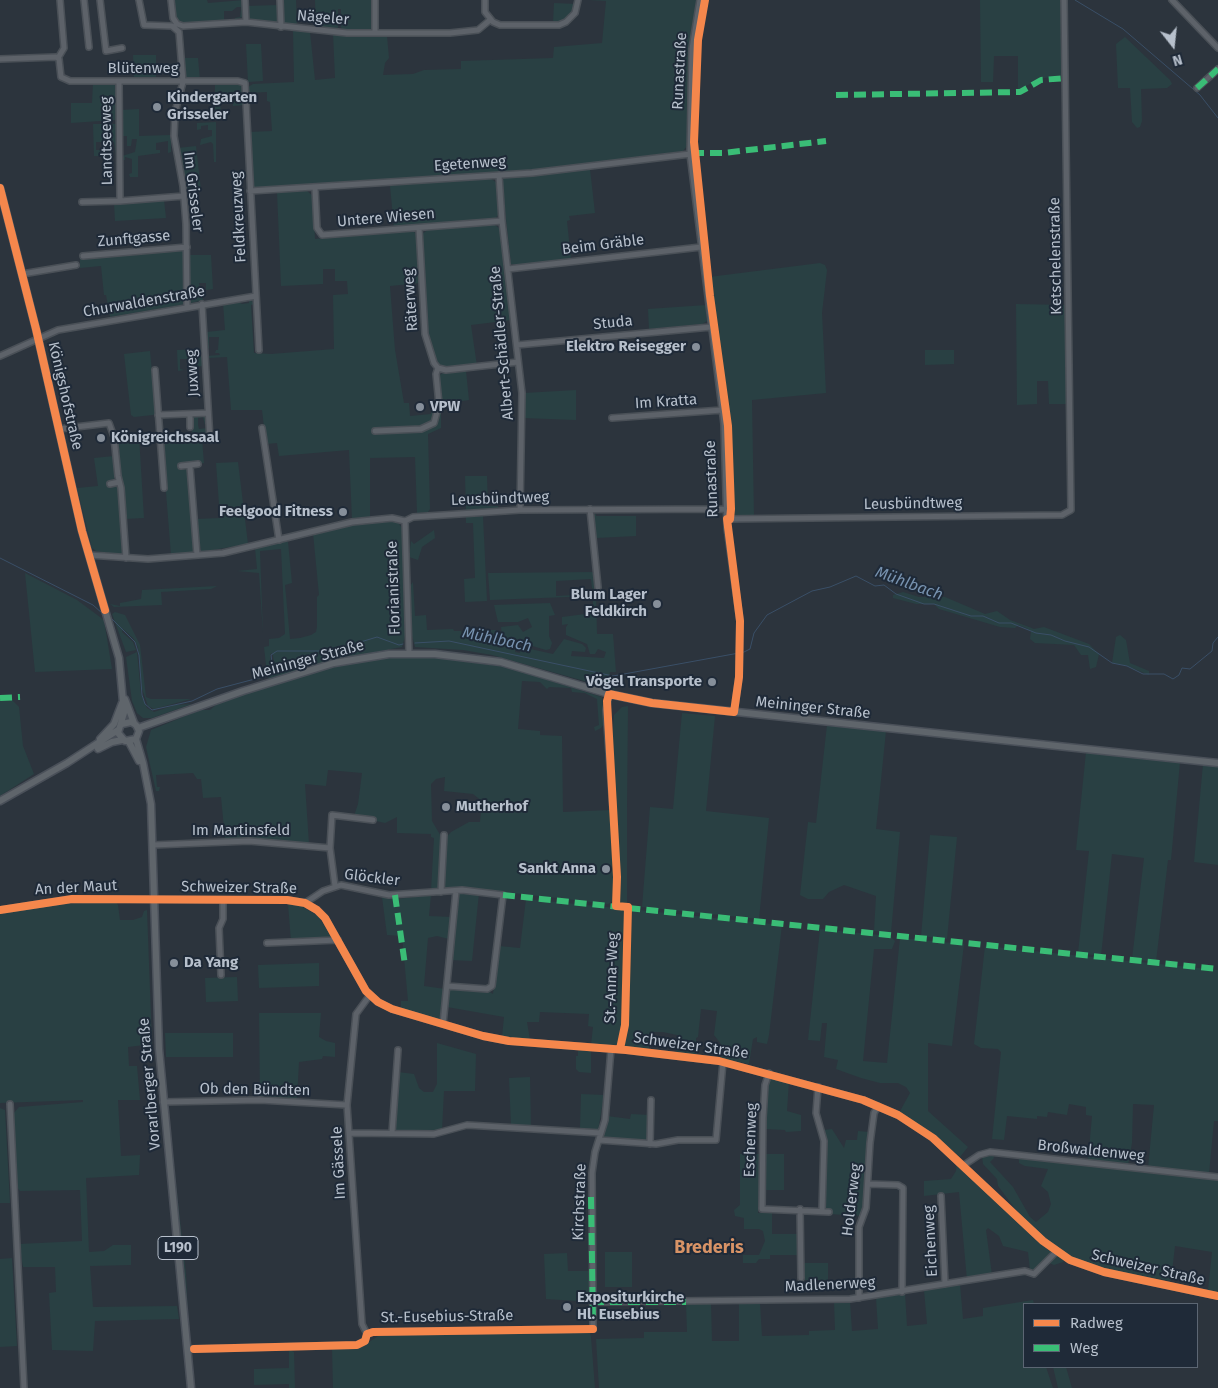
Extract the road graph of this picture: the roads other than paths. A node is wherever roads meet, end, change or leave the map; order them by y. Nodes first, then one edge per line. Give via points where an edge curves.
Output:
1 (60, 0) edge
2 (84, 0) edge
3 (100, 0) edge
4 (139, 0) edge
5 (171, 0) edge
6 (245, 0) edge
7 (280, 0) edge
8 (375, 0) edge
9 (485, 0) edge
10 (578, 0) edge
11 (700, 0) edge
12 (1064, 0) edge
13 (1172, 0) edge
14 (490, 20) junction
15 (246, 22) junction
16 (281, 27) junction
17 (375, 33) junction
18 (89, 48) dead end
19 (122, 48) dead end
20 (1218, 48) edge
21 (58, 58) junction
22 (0, 59) edge
23 (1218, 69) edge
24 (119, 82) junction
25 (183, 82) junction
26 (245, 83) joint
27 (1197, 88) dead end
28 (690, 154) junction
29 (499, 175) junction
30 (0, 188) edge
31 (315, 188) junction
32 (250, 191) junction
33 (184, 196) junction
34 (120, 201) junction
35 (82, 202) dead end
36 (502, 221) junction
37 (419, 228) junction
38 (187, 247) junction
39 (702, 247) junction
40 (83, 256) dead end
41 (76, 265) dead end
42 (508, 269) junction
43 (22, 274) junction
44 (256, 296) junction
45 (202, 304) junction
46 (187, 307) junction
47 (711, 326) junction
48 (38, 339) junction
49 (517, 345) junction
50 (259, 350) dead end
51 (0, 356) edge
52 (518, 362) junction
53 (438, 368) junction
54 (155, 370) dead end
55 (722, 410) junction
56 (208, 413) junction
57 (190, 414) junction
58 (158, 415) junction
59 (612, 418) dead end
60 (59, 428) junction
61 (190, 428) dead end
62 (262, 428) dead end
63 (375, 431) dead end
64 (210, 440) dead end
65 (198, 464) dead end
66 (180, 466) dead end
67 (190, 467) junction
68 (119, 482) junction
69 (110, 484) dead end
70 (164, 488) dead end
71 (590, 509) junction
72 (726, 509) junction
73 (520, 510) junction
74 (1070, 512) joint
75 (727, 519) junction
76 (405, 522) junction
77 (279, 540) junction
78 (88, 555) junction
79 (197, 555) junction
80 (126, 558) junction
81 (598, 587) dead end
82 (106, 611) joint
83 (410, 653) junction
84 (609, 694) junction
85 (124, 696) junction
86 (734, 712) junction
87 (178, 714) junction
88 (135, 725) junction
89 (120, 727) junction
90 (145, 731) junction
91 (137, 737) junction
92 (126, 741) junction
93 (87, 750) junction
94 (143, 763) junction
95 (1218, 763) edge
96 (67, 764) junction
97 (146, 778) junction
98 (0, 801) edge
99 (613, 810) dead end
100 (373, 820) dead end
101 (444, 835) dead end
102 (153, 845) junction
103 (330, 848) junction
104 (335, 886) junction
105 (456, 891) junction
106 (442, 892) junction
107 (154, 900) junction
108 (223, 900) junction
109 (305, 903) junction
110 (0, 910) edge
111 (338, 940) junction
112 (267, 943) dead end
113 (221, 975) dead end
114 (447, 986) junction
115 (370, 995) junction
116 (443, 1024) junction
117 (611, 1049) junction
118 (398, 1050) dead end
119 (722, 1062) junction
120 (769, 1073) junction
121 (818, 1087) junction
122 (651, 1100) dead end
123 (164, 1102) junction
124 (10, 1104) dead end
125 (347, 1106) junction
126 (878, 1106) junction
127 (350, 1133) junction
128 (392, 1133) junction
129 (601, 1133) junction
130 (599, 1140) junction
131 (650, 1144) junction
132 (964, 1165) junction
133 (1218, 1177) edge
134 (868, 1184) junction
135 (941, 1196) dead end
136 (800, 1209) junction
137 (822, 1211) junction
138 (829, 1212) dead end
139 (1056, 1252) junction
140 (801, 1278) dead end
141 (945, 1284) junction
142 (902, 1292) junction
143 (1218, 1296) edge
144 (859, 1298) junction
145 (592, 1302) junction
146 (593, 1328) joint
147 (367, 1334) junction
148 (188, 1349) junction
149 (24, 1388) edge
150 (192, 1388) edge

1 - 21 street via 64,52
2 - 18 street
3 - 19 street via 106,51
4 - 25 street via 144,25 172,26 179,32
5 - 15 street, Nägeler via 173,18 183,26
6 - 15 street
7 - 16 street
8 - 17 street
9 - 14 street via 485,12
10 - 14 street via 572,18 559,25 500,25
11 - 28 street, Runastraße via 692,49
12 - 74 street, Ketschelenstraße via 1073,502
13 - 20 street
14 - 17 street, Nägeler via 482,28 468,32
15 - 16 street, Nägeler
16 - 17 street, Nägeler
21 - 22 street
21 - 24 street, Blütenweg via 61,77 66,81
23 - 27 street
24 - 25 street, Blütenweg
24 - 34 street, Landtseeweg
25 - 26 street, Blütenweg
25 - 33 street, Im Grisseler via 174,112 174,136
26 - 32 street, Feldkreuzweg
28 - 29 street, Egetenweg
28 - 39 street, Runastraße
29 - 31 street, Egetenweg
29 - 36 street, Albert-Schädler-Straße
30 - 43 main road, Königshofstraße / L190
31 - 32 street, Egetenweg
31 - 37 street, Untere Wiesen via 316,228 322,235
32 - 44 street, Feldkreuzweg
33 - 34 street, Landtseeweg
33 - 38 street, Im Grisseler
34 - 35 street, Landtseeweg
36 - 37 street, Untere Wiesen
36 - 42 street, Albert-Schädler-Straße
37 - 53 street, Räterweg via 426,334 432,359
38 - 40 street, Zunftgasse
38 - 46 street, Im Grisseler
39 - 42 street, Beim Gräble
39 - 47 street, Runastraße
41 - 43 street
42 - 49 street, Albert-Schädler-Straße
43 - 48 main road, Königshofstraße / L190
44 - 45 street, Churwaldenstraße
44 - 50 street, Feldkreuzweg
45 - 46 street, Churwaldenstraße
45 - 56 street, Juxweg
46 - 48 street, Churwaldenstraße via 58,330
47 - 49 street, Studa
47 - 55 street, Runastraße
48 - 51 street, Churwaldenstraße
48 - 60 main road, Königshofstraße / L190
49 - 52 street, Albert-Schädler-Straße
52 - 53 street via 465,369
52 - 73 street, Albert-Schädler-Straße via 522,398
53 - 63 street, Räterweg via 439,404 434,423 421,429
54 - 58 street
55 - 59 street, Im Kratta
55 - 72 street, Runastraße
56 - 57 street
56 - 64 street, Juxweg
57 - 58 street
57 - 61 street
58 - 70 street
60 - 68 street via 109,424 115,441
60 - 78 main road, Königshofstraße / L190
62 - 77 street
65 - 67 street
66 - 67 street
67 - 79 street
68 - 69 street
68 - 80 street
71 - 72 street, Leusbündtweg
71 - 73 street, Leusbündtweg
71 - 81 street
72 - 75 street, Runastraße
73 - 76 street, Leusbündtweg via 413,517
74 - 75 street, Leusbündtweg via 1052,515
75 - 86 street, Runastraße via 739,614
76 - 77 street, Leusbündtweg via 395,518 352,522
76 - 83 street, Florianistraße
77 - 79 street, Leusbündtweg
78 - 80 street, Leusbündtweg
78 - 82 main road, Königshofstraße / L190
79 - 80 street, Leusbündtweg
82 - 85 main road, Vorarlberger Straße / L190 via 119,658
83 - 84 main road, Meininger Straße via 501,662
83 - 87 main road, Meininger Straße via 371,656 334,664
84 - 86 main road, Meininger Straße via 652,703
84 - 99 street via 606,710
85 - 88 main road, Vorarlberger Straße / L190
85 - 89 main road, Vorarlberger Straße / L190
85 - 93 main road via 114,724
86 - 95 main road, Meininger Straße
87 - 88 main road, Meininger Straße
87 - 90 main road, Meininger Straße
88 - 89 main road
88 - 91 main road, Vorarlberger Straße / L190
89 - 92 main road, Vorarlberger Straße / L190
89 - 93 main road
90 - 91 main road, Meininger Straße
90 - 94 main road via 141,740
91 - 92 main road
91 - 94 main road, Vorarlberger Straße / L190
92 - 96 main road via 112,742
92 - 97 main road, Vorarlberger Straße / L190
93 - 96 main road
94 - 97 main road, Vorarlberger Straße / L190
96 - 98 main road
97 - 102 main road, Vorarlberger Straße / L190
100 - 103 street via 332,815
101 - 106 street
102 - 103 street, Im Martinsfeld via 250,841
102 - 107 main road, Vorarlberger Straße / L190
103 - 104 street
104 - 106 street, Glöckler via 389,895
104 - 109 street, Glöckler
105 - 106 street, Glöckler
105 - 114 street
105 - 114 street, Glöckler via 503,895 492,986 486,989
107 - 108 street, Schweizer Straße
107 - 110 street, An der Maut via 72,899
107 - 123 main road, Vorarlberger Straße / L190
108 - 109 street, Schweizer Straße via 292,900
108 - 113 street via 223,919 219,928
109 - 111 street, Schweizer Straße via 321,914
111 - 112 street
111 - 115 street, Schweizer Straße
114 - 116 street
115 - 116 street, Schweizer Straße via 392,1009
115 - 125 street, Im Gässele via 356,1014
116 - 117 street, Schweizer Straße via 509,1041
117 - 119 street, Schweizer Straße
117 - 129 street, Kirchstraße
118 - 128 street
119 - 120 street, Schweizer Straße
119 - 131 street via 716,1140
120 - 121 street, Schweizer Straße
120 - 136 street, Eschenweg via 763,1118 763,1209
121 - 126 street, Schweizer Straße
121 - 137 street via 816,1113 824,1141
122 - 131 street
123 - 125 street, Ob den Bündten via 260,1100
123 - 148 main road, Vorarlberger Straße / L190
124 - 149 street
125 - 127 street, Im Gässele
126 - 132 street, Schweizer Straße via 933,1138
126 - 134 street, Holderweg via 870,1143
127 - 128 street
127 - 147 street, Im Gässele via 362,1324
128 - 129 street via 434,1134 467,1124
129 - 130 street, Kirchstraße
130 - 131 street
130 - 145 street, Kirchstraße via 592,1173
132 - 133 street, Broßwaldenweg via 990,1152
132 - 139 street, Schweizer Straße
134 - 142 street via 900,1185 903,1188
134 - 144 street, Holderweg via 865,1211 859,1227
135 - 141 street, Eichenweg
136 - 137 street
136 - 140 street
137 - 138 street
139 - 141 street, Madlenerweg via 1034,1274 1025,1271
139 - 143 street, Schweizer Straße via 1096,1270
141 - 142 street, Madlenerweg
142 - 144 street, Madlenerweg
144 - 145 street, Madlenerweg
145 - 146 street, Kirchstraße
146 - 147 street, St.-Eusebius-Straße
147 - 148 street, St.-Eusebius-Straße via 364,1342 357,1345
148 - 150 main road, Vorarlberger Straße / L190

